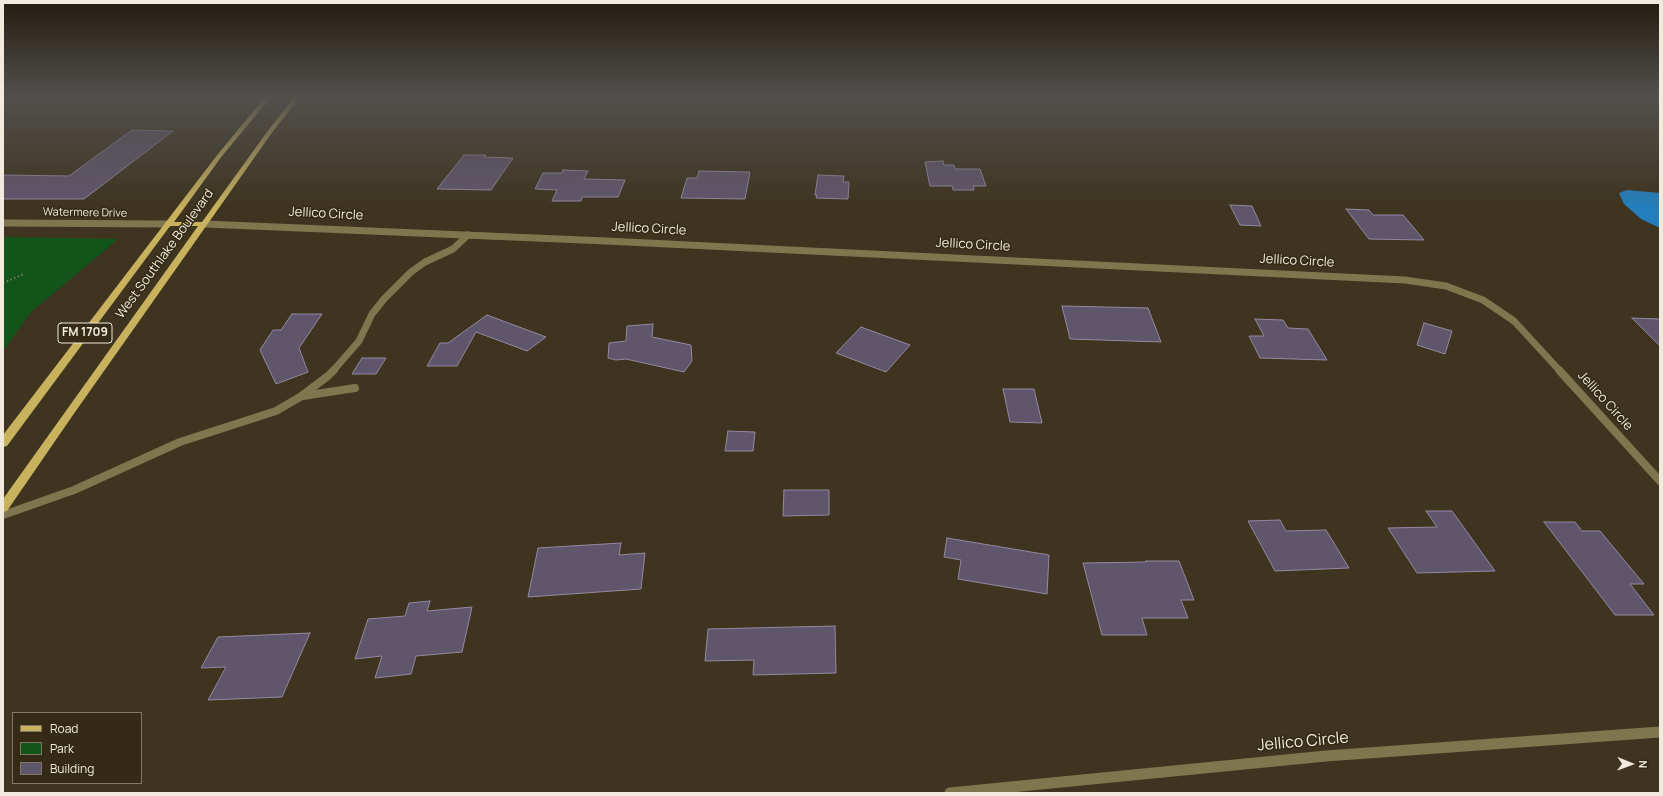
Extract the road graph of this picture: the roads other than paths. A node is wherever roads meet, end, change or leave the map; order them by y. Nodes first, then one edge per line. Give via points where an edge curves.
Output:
1 (237, 134) edge
2 (268, 134) edge
3 (3, 223) edge
4 (168, 224) junction
5 (205, 224) junction
6 (468, 235) junction
7 (355, 388) dead end
8 (300, 397) junction
9 (3, 442) edge
10 (1660, 481) edge
11 (3, 508) edge
12 (3, 515) edge
13 (1660, 732) edge
14 (950, 793) edge

1 - 4 main road, West Southlake Boulevard / FM 1709
2 - 5 main road, West Southlake Boulevard / FM 1709
3 - 4 street, Watermere Drive
4 - 5 main road
4 - 9 main road, West Southlake Boulevard / FM 1709
5 - 6 street, Jellico Circle
5 - 11 main road, West Southlake Boulevard / FM 1709
6 - 8 street via 453,249 425,262 411,272 372,314 359,341 348,354 328,376
6 - 10 street, Jellico Circle via 1405,280 1446,286 1483,300 1514,321
7 - 8 street
8 - 12 street via 276,411 180,442 74,490
13 - 14 street, Jellico Circle via 1302,758

